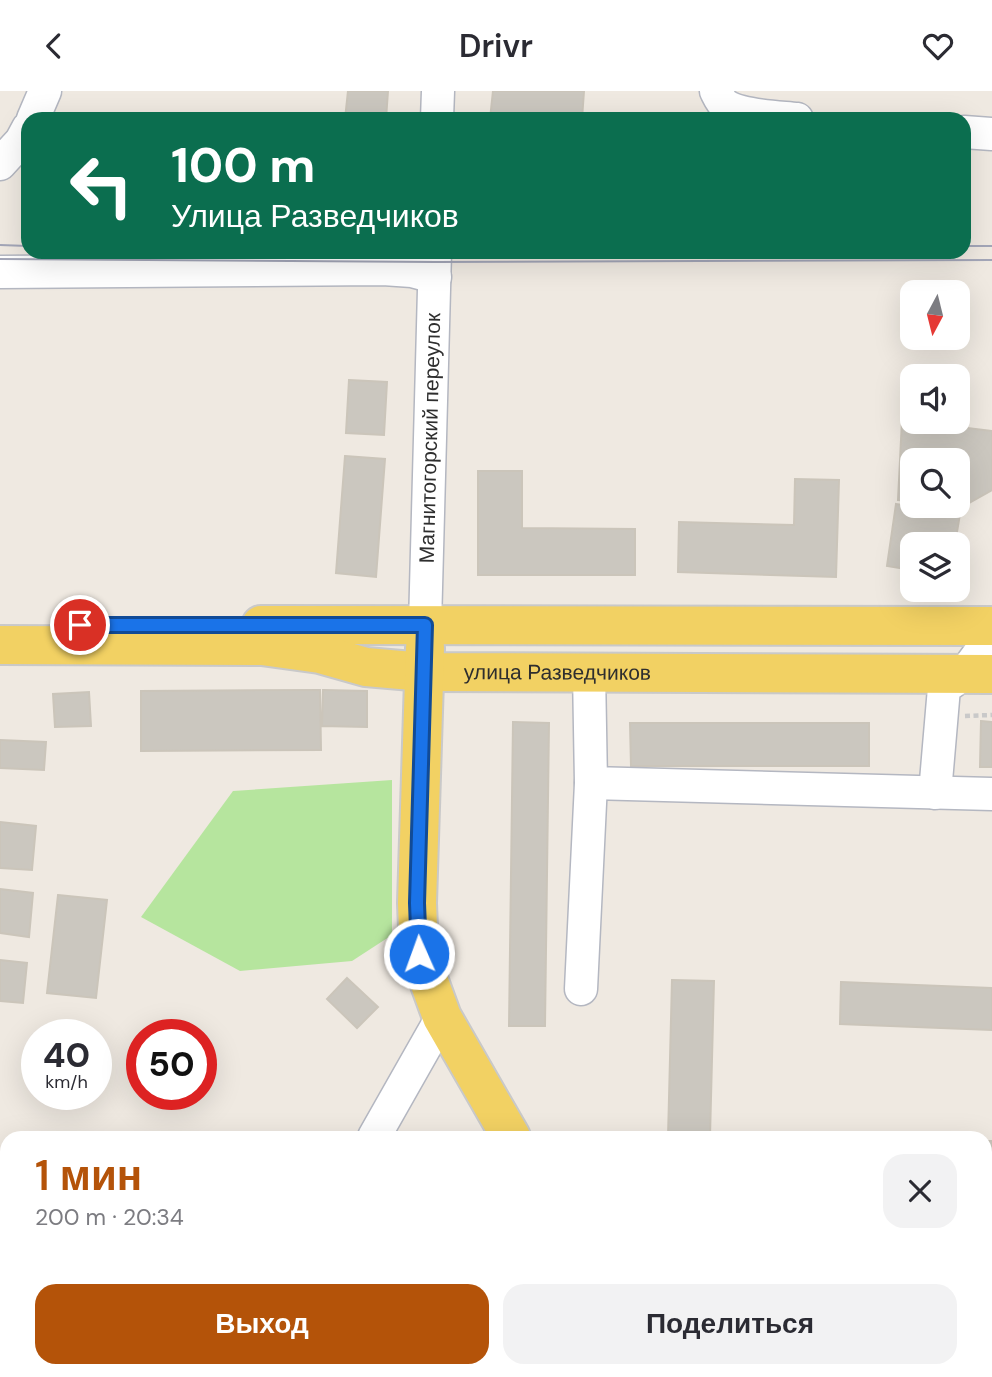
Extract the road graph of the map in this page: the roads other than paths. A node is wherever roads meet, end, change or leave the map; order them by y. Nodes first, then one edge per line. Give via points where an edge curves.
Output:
1 (45, 91) edge
2 (438, 91) edge
3 (716, 91) edge
4 (36, 112) edge
5 (437, 112) edge
6 (745, 112) edge
7 (971, 132) edge
8 (992, 134) edge
9 (21, 139) edge
10 (0, 164) edge
11 (435, 264) edge
12 (0, 272) edge
13 (0, 625) edge
14 (425, 625) junction
15 (992, 626) edge
16 (992, 636) edge
17 (0, 645) edge
18 (424, 672) junction
19 (589, 672) junction
20 (978, 674) edge
21 (591, 783) junction
22 (935, 793) junction
23 (992, 794) edge
24 (580, 989) dead end
25 (442, 1017) junction
26 (377, 1131) edge
27 (508, 1131) edge

1 - 4 street
2 - 5 street
3 - 6 street via 724,105
7 - 8 street
9 - 10 street
11 - 12 street via 412,271
11 - 14 street, Магнитогорский переулок
13 - 14 main road
14 - 15 main road
14 - 18 main road
16 - 20 street
17 - 18 main road, улица Разведчиков via 262,646 320,654 366,667
18 - 19 main road, улица Разведчиков
18 - 25 main road via 419,954
19 - 20 main road, улица Разведчиков
19 - 21 street
20 - 22 street via 944,688
21 - 22 street
21 - 24 street
22 - 23 street
25 - 26 street
25 - 27 main road

